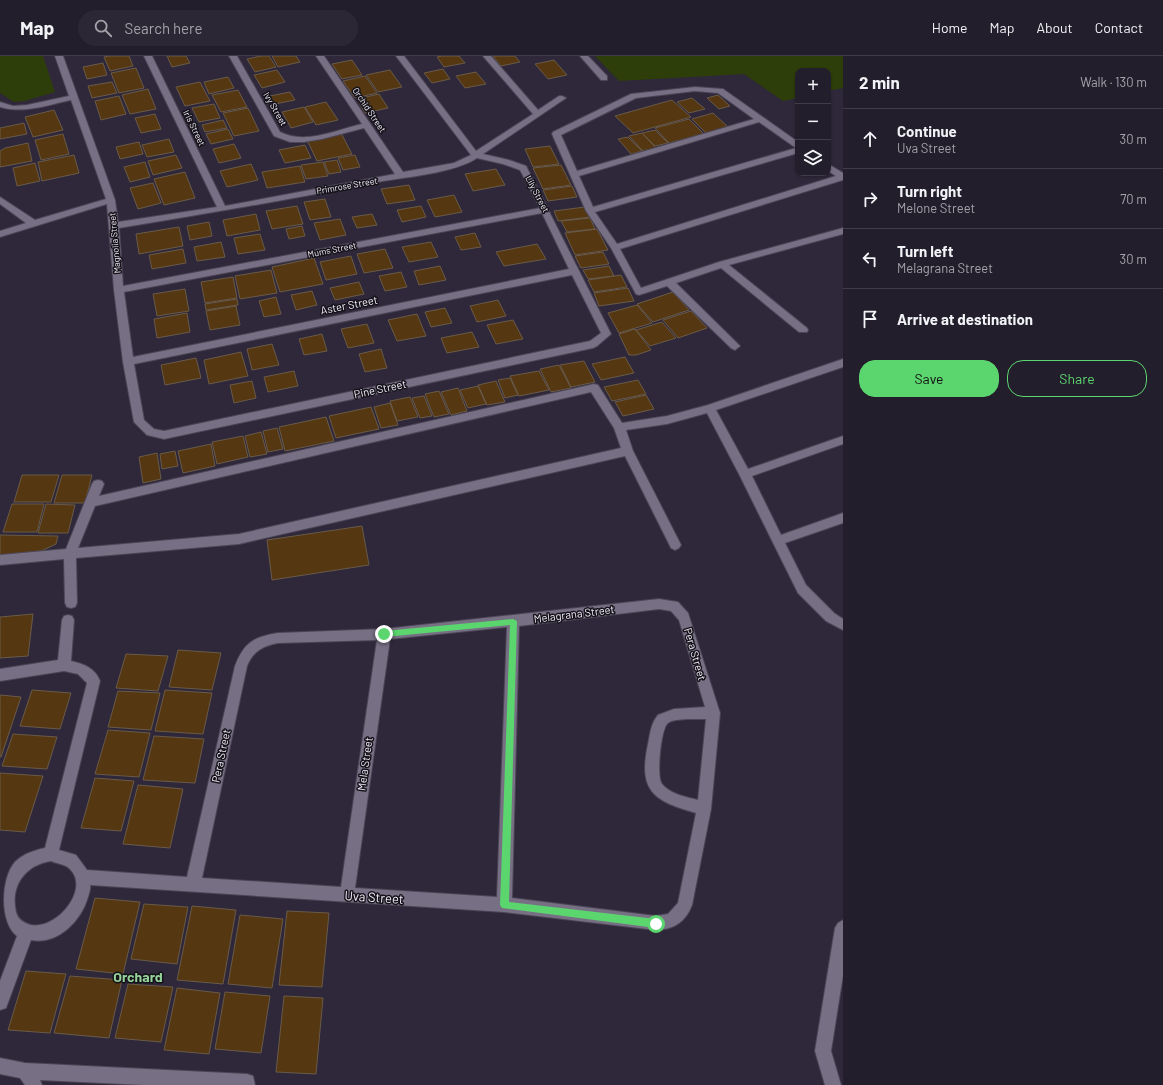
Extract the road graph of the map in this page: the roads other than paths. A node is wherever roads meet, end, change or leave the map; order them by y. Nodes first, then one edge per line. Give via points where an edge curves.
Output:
1 (59, 56) edge
2 (148, 56) edge
3 (233, 56) edge
4 (320, 56) edge
5 (400, 56) edge
6 (487, 56) edge
7 (584, 56) edge
8 (604, 78) dead end
9 (74, 97) junction
10 (562, 98) dead end
11 (0, 104) edge
12 (537, 114) junction
13 (761, 119) junction
14 (366, 124) junction
15 (795, 144) edge
16 (795, 151) edge
17 (475, 155) junction
18 (831, 169) edge
19 (574, 175) junction
20 (401, 176) junction
21 (843, 177) edge
22 (0, 200) edge
23 (111, 200) junction
24 (222, 209) junction
25 (545, 210) junction
26 (590, 211) junction
27 (34, 224) junction
28 (114, 226) junction
29 (843, 231) edge
30 (0, 234) edge
31 (615, 248) junction
32 (722, 264) junction
33 (575, 271) junction
34 (669, 282) junction
35 (119, 290) junction
36 (803, 330) dead end
37 (606, 334) joint
38 (735, 346) dead end
39 (128, 362) junction
40 (843, 364) edge
41 (710, 408) junction
42 (619, 427) junction
43 (152, 432) joint
44 (843, 440) edge
45 (628, 451) junction
46 (745, 474) junction
47 (98, 484) dead end
48 (92, 502) junction
49 (843, 518) edge
50 (778, 541) junction
51 (675, 545) dead end
52 (70, 554) junction
53 (0, 560) edge
54 (71, 603) dead end
55 (667, 604) joint
56 (843, 612) edge
57 (830, 617) junction
58 (68, 620) dead end
59 (513, 621) junction
60 (843, 625) edge
61 (384, 634) junction
62 (266, 640) joint
63 (64, 665) junction
64 (0, 675) edge
65 (713, 713) junction
66 (704, 809) junction
67 (51, 854) junction
68 (82, 877) junction
69 (5, 878) edge
70 (193, 884) junction
71 (346, 895) junction
72 (504, 905) junction
73 (843, 931) edge
74 (26, 933) junction
75 (0, 1002) edge
76 (0, 1066) edge
77 (25, 1071) junction
78 (34, 1085) edge
79 (247, 1085) edge
80 (833, 1085) edge

1 - 9 street, Magnolia Street
2 - 24 street, Iris Street
3 - 14 street, Ivy Street via 277,134 295,140
4 - 14 street, Orchid Street
5 - 17 street
6 - 12 street
7 - 8 street
9 - 11 street via 26,108
9 - 23 street, Magnolia Street
10 - 12 street, Primrose Street
12 - 17 street, Primrose Street
13 - 15 street
13 - 19 street
13 - 19 street via 720,91 695,89 634,96 556,134
14 - 20 street, Orchid Street
16 - 26 street
17 - 20 street, Primrose Street via 456,165
17 - 25 street, Lily Street via 523,168
18 - 21 street
19 - 26 street
20 - 24 street, Primrose Street
21 - 31 street
22 - 27 street
23 - 27 street
23 - 28 street, Magnolia Street
24 - 28 street, Primrose Street
25 - 33 street, Lily Street
25 - 35 street, Mums Street
26 - 31 street
27 - 30 street
28 - 35 street, Magnolia Street
29 - 32 street
31 - 34 street via 638,292
32 - 34 street
32 - 36 street
33 - 37 street, Lily Street
33 - 39 street, Aster Street
34 - 38 street
35 - 39 street, Magnolia Street
37 - 43 street, Pine Street via 592,344 164,435
39 - 43 street, Magnolia Street via 139,422
40 - 41 street
41 - 42 street via 667,420
41 - 46 street
42 - 45 street
42 - 48 street via 594,388
44 - 46 street
45 - 51 street
45 - 52 street via 239,539
46 - 50 street
47 - 48 street
48 - 52 street
49 - 50 street
50 - 57 street via 802,589
52 - 53 street
52 - 54 street
55 - 59 street, Melagrana Street
55 - 65 street, Pera Street via 674,606 684,617
56 - 57 street
57 - 60 street
58 - 63 street
59 - 61 street, Melagrana Street
59 - 72 street
61 - 62 street, Melagrana Street
61 - 71 street, Mela Street
62 - 70 street, Pera Street via 257,643 246,653 241,666
63 - 64 street
63 - 67 street via 82,669 94,681
65 - 66 street
65 - 66 street via 672,715 660,722 652,769 652,780 657,789 665,795
66 - 72 street, Uva Street via 684,905 674,920 656,924
67 - 68 street via 71,860
67 - 69 street via 28,861
68 - 70 street, Uva Street
68 - 74 street via 83,889 74,914 51,930 38,934
69 - 74 street via 2,906 6,918 14,927
70 - 71 street, Uva Street
71 - 72 street, Uva Street
73 - 80 street via 823,1051
74 - 75 street
76 - 77 street
77 - 78 street
77 - 79 street via 247,1082

